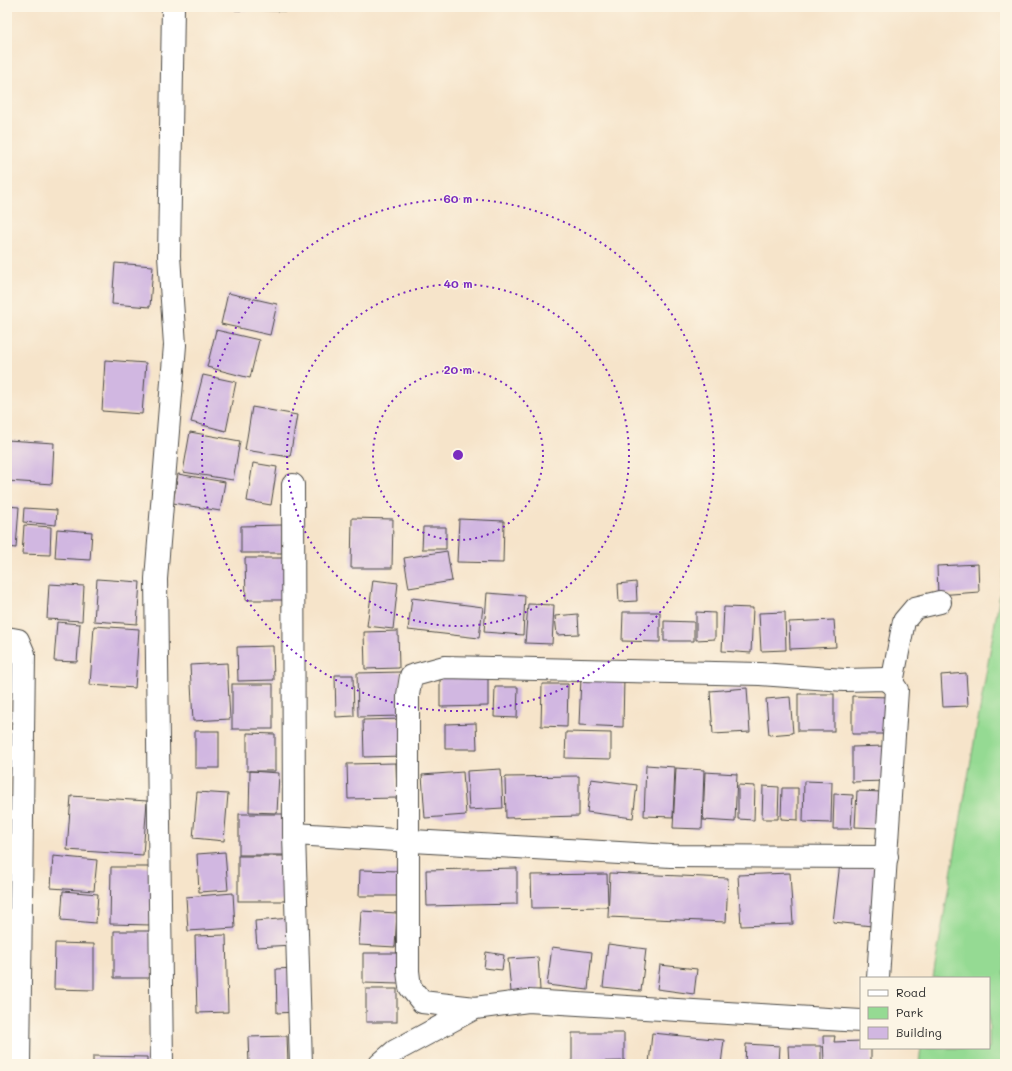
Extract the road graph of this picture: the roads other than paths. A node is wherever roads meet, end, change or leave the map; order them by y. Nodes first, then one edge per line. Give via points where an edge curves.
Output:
1 (173, 7) edge
2 (293, 485) dead end
3 (940, 602) dead end
4 (7, 638) edge
5 (892, 683) junction
6 (294, 834) junction
7 (409, 841) junction
8 (887, 857) junction
9 (878, 977) edge
10 (475, 1008) junction
11 (860, 1021) edge
12 (19, 1064) edge
13 (162, 1064) edge
14 (301, 1064) edge
15 (380, 1064) edge

1 - 13 street via 169,256 175,345 156,579
2 - 6 street
3 - 5 street via 915,608 904,621
4 - 12 street via 18,640 24,654
5 - 7 street via 886,679 844,680 760,674 444,667 411,676 408,695
5 - 8 street via 897,690
6 - 7 street
6 - 14 street
7 - 8 street via 671,856
7 - 10 street via 410,987 422,1002
8 - 9 street
10 - 11 street via 528,1001
10 - 15 street via 395,1051

